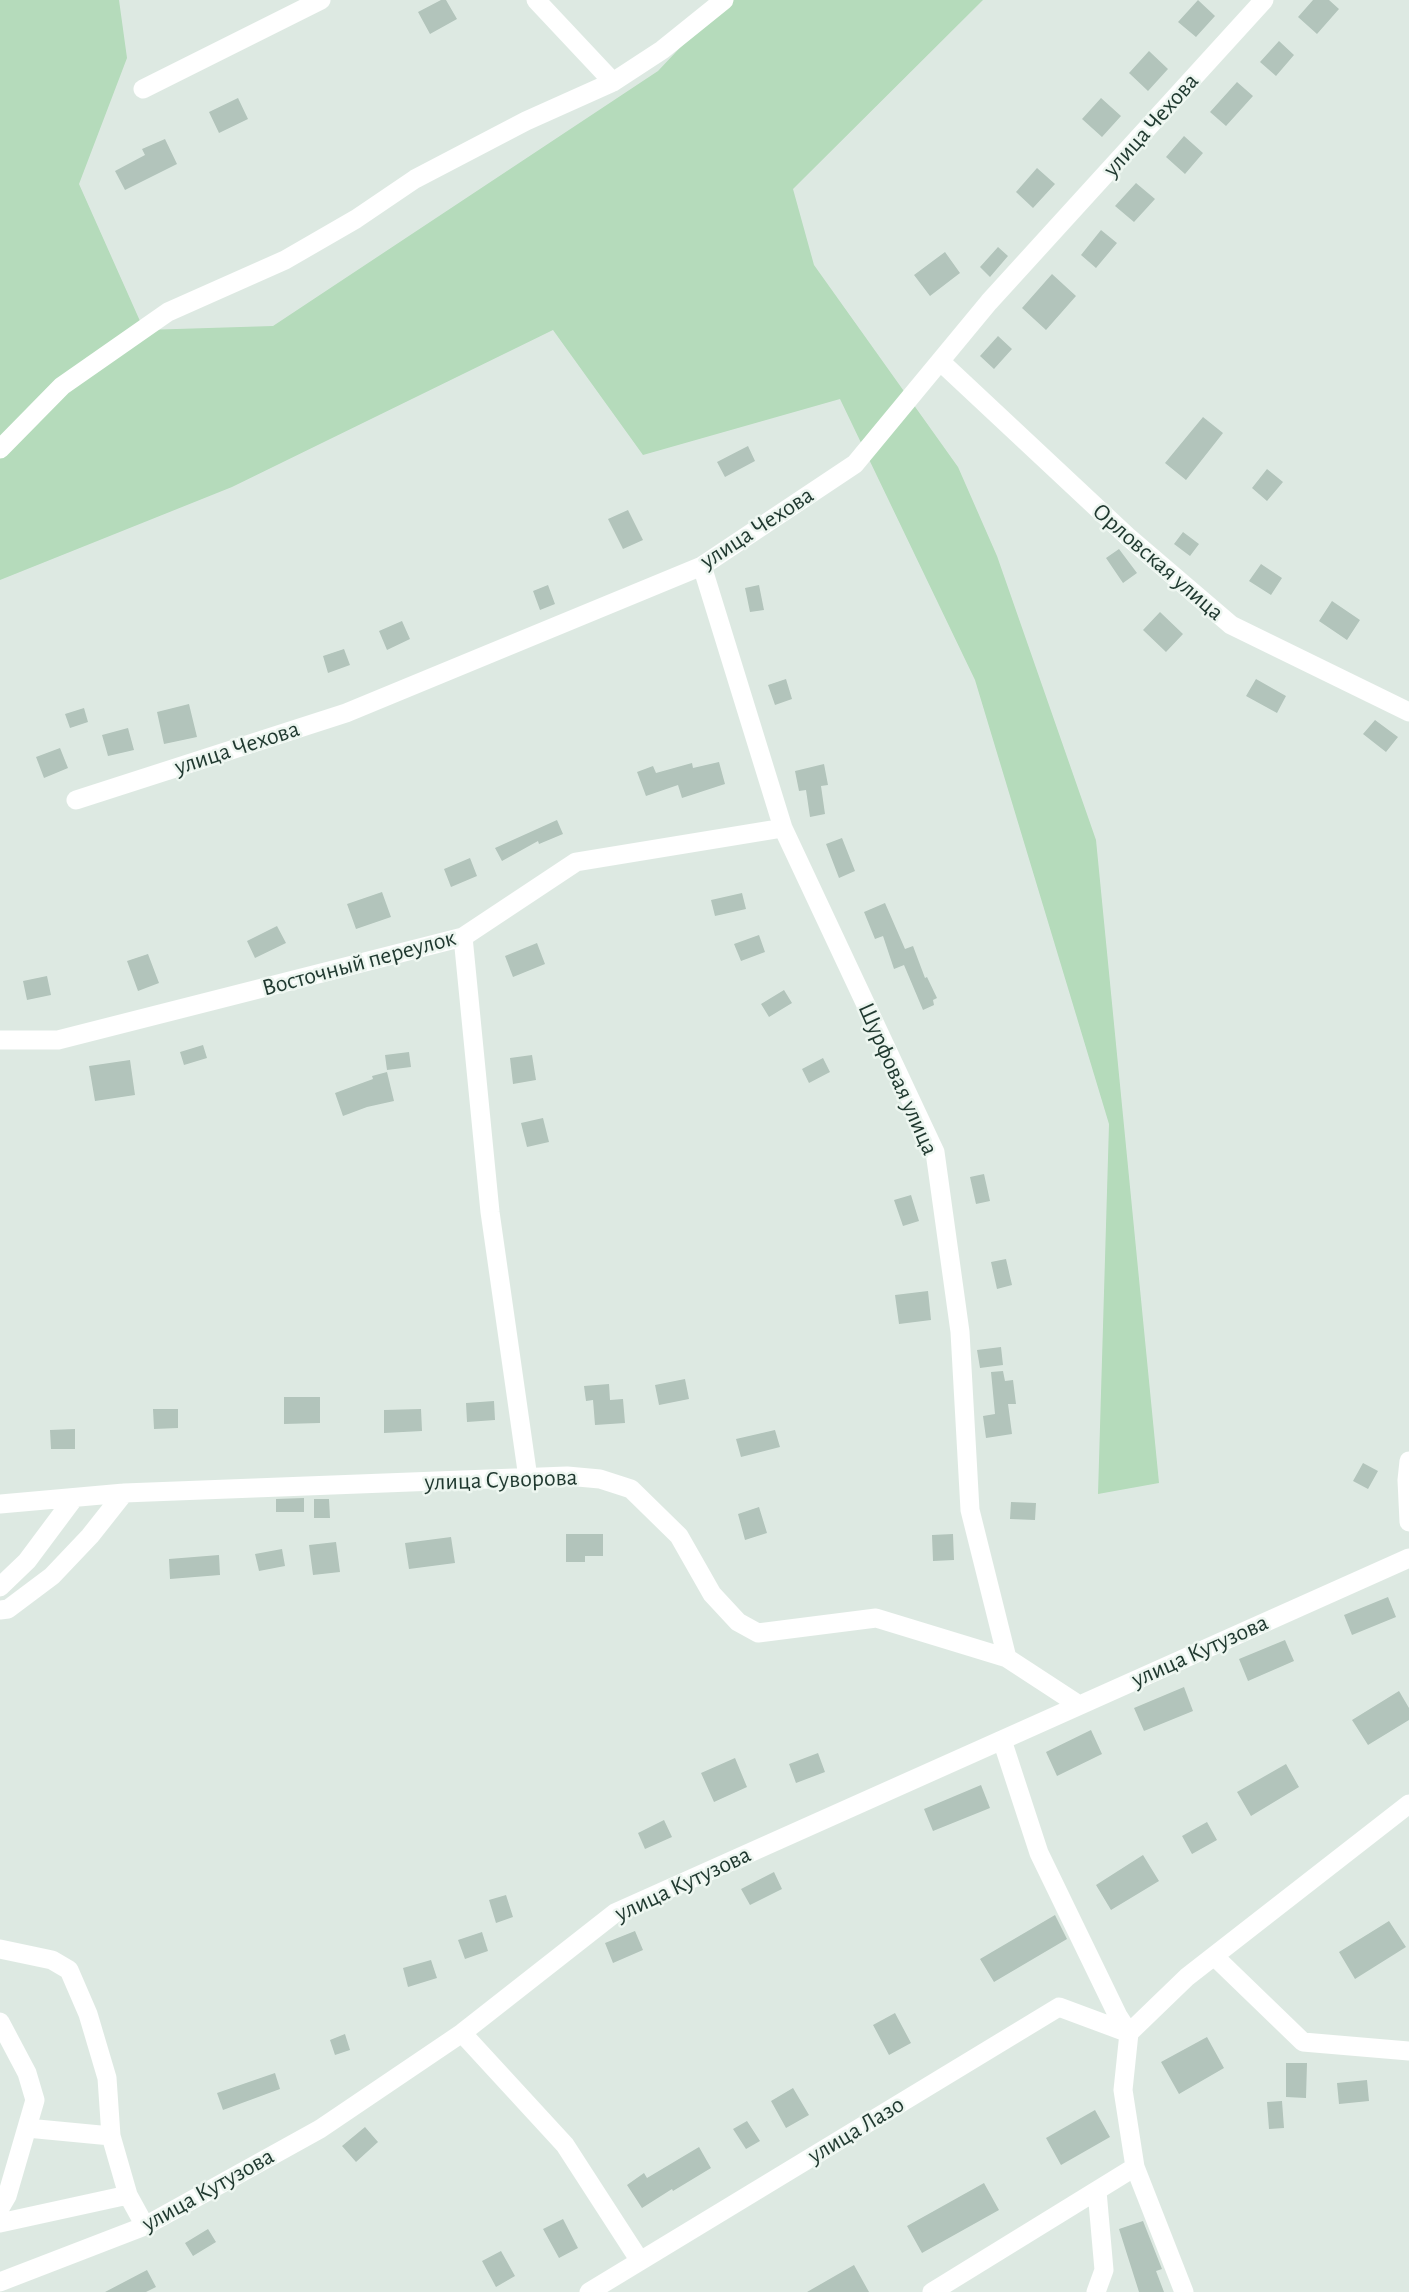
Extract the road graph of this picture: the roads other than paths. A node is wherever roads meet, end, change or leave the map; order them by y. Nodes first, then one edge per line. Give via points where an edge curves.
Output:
1 (321, 0) edge
2 (536, 0) edge
3 (724, 0) edge
4 (1264, 0) edge
5 (613, 82) junction
6 (143, 89) dead end
7 (941, 362) junction
8 (0, 449) edge
9 (702, 566) junction
10 (1409, 712) edge
11 (76, 800) dead end
12 (783, 828) junction
13 (463, 937) junction
14 (0, 1040) edge
15 (1409, 1461) edge
16 (528, 1478) junction
17 (124, 1493) junction
18 (74, 1498) junction
19 (0, 1504) edge
20 (1409, 1522) edge
21 (1409, 1558) edge
22 (0, 1587) edge
23 (0, 1609) edge
24 (1007, 1658) junction
25 (1079, 1705) junction
26 (1002, 1741) junction
27 (1409, 1804) edge
28 (0, 1949) edge
29 (1214, 1956) junction
30 (0, 2022) edge
31 (1129, 2032) junction
32 (461, 2033) junction
33 (1409, 2051) edge
34 (27, 2128) junction
35 (111, 2136) junction
36 (1135, 2167) junction
37 (1097, 2191) junction
38 (128, 2194) junction
39 (0, 2207) edge
40 (0, 2223) edge
41 (145, 2226) junction
42 (640, 2261) junction
43 (0, 2283) edge
44 (589, 2292) edge
45 (932, 2292) edge
46 (1096, 2292) edge
47 (1184, 2292) edge

1 - 6 street
2 - 5 street
3 - 5 street
4 - 7 street, улица Чехова via 989,302
5 - 8 street via 415,179 285,260 168,312 62,386
7 - 9 street, улица Чехова via 855,464
7 - 10 street, Орловская улица via 1126,536 1231,625
9 - 11 street, улица Чехова via 345,713
9 - 12 street, Шурфовая улица
12 - 13 street, Восточный переулок via 576,862
12 - 24 street, Шурфовая улица via 934,1152 960,1332 970,1510
13 - 14 street, Восточный переулок via 58,1041
13 - 16 street via 490,1212
15 - 20 street
16 - 17 street, улица Суворова
16 - 24 street, улица Суворова via 600,1479 631,1489 680,1536 712,1594 738,1622 758,1633 876,1618
17 - 18 street, улица Суворова
17 - 23 street via 52,1576 8,1609
18 - 19 street, улица Суворова
18 - 22 street via 27,1561
21 - 25 street, улица Кутузова
24 - 25 street, улица Суворова
25 - 26 street, улица Кутузова
26 - 31 street via 1039,1853
26 - 32 street, улица Кутузова via 615,1913
27 - 29 street
28 - 35 street via 52,1961 69,1970 107,2078
29 - 31 street
29 - 33 street via 1303,2042
30 - 34 street via 27,2073 35,2100
31 - 36 street via 1123,2090
31 - 42 street, улица Лазо via 1059,2007
32 - 41 street, улица Кутузова via 320,2129
32 - 42 street via 565,2145
34 - 35 street
34 - 39 street
35 - 38 street
36 - 37 street
36 - 47 street
37 - 45 street
37 - 46 street via 1104,2270
38 - 40 street
38 - 41 street
41 - 43 street, улица Кутузова
42 - 44 street, улица Лазо

